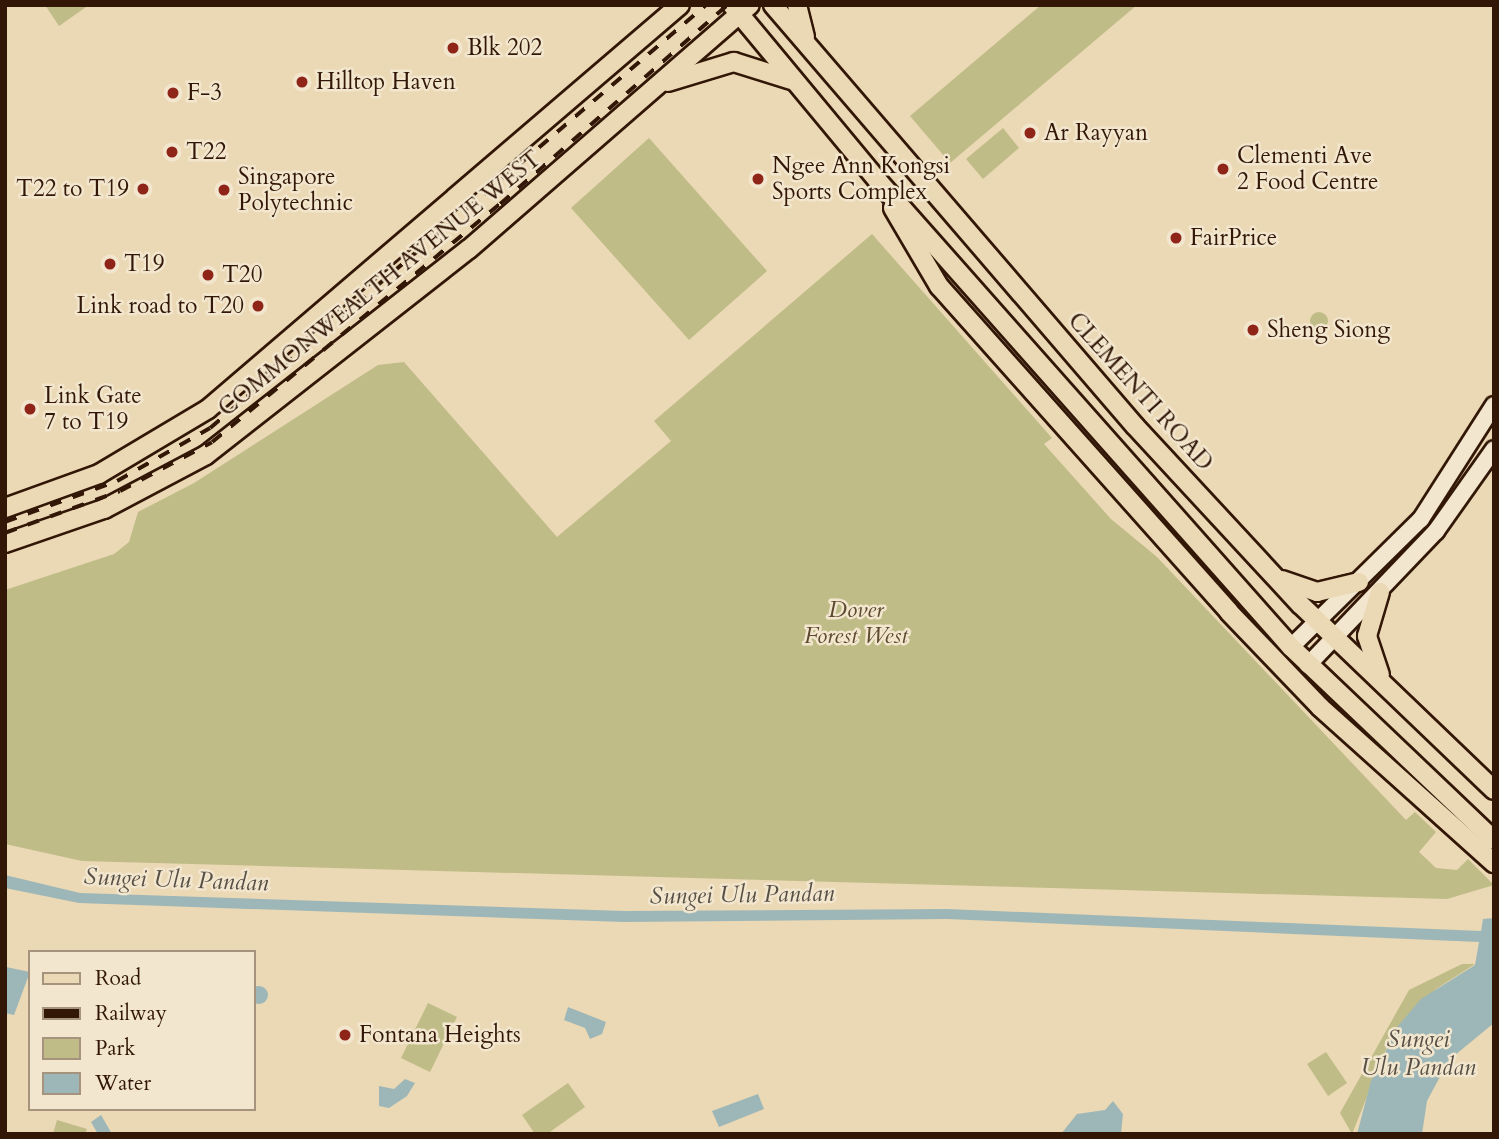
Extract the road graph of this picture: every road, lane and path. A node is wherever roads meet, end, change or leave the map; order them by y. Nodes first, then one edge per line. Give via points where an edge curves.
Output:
1 (664, 5) edge
2 (680, 5) edge
3 (773, 5) edge
4 (797, 5) edge
5 (740, 9) edge
6 (656, 26) junction
7 (817, 59) junction
8 (792, 79) junction
9 (657, 86) junction
10 (878, 181) junction
11 (987, 305) junction
12 (1028, 386) junction
13 (1494, 405) edge
14 (1494, 449) edge
15 (1494, 459) edge
16 (1480, 472) junction
17 (5, 508) edge
18 (5, 543) edge
19 (1268, 570) junction
20 (1359, 582) junction
21 (1380, 592) junction
22 (1318, 621) junction
23 (1335, 638) junction
24 (1291, 647) junction
25 (1308, 665) junction
26 (1391, 693) junction
27 (1494, 790) edge
28 (1494, 840) edge
29 (1494, 863) edge

1 - 6 main road
2 - 6 main road, COMMONWEALTH AVENUE WEST
3 - 7 main road, CLEMENTI ROAD
4 - 7 main road
5 - 8 main road
5 - 9 main road, COMMONWEALTH AVENUE WEST
6 - 17 main road, COMMONWEALTH AVENUE WEST via 218,402 99,474
7 - 19 main road, CLEMENTI ROAD
8 - 9 main road via 733,62
8 - 10 main road
9 - 18 main road, COMMONWEALTH AVENUE WEST via 447,266 206,455 104,509
10 - 11 main road
10 - 12 main road via 939,286
11 - 12 main road
11 - 24 main road
12 - 29 main road via 1316,703
13 - 20 main road via 1445,488
14 - 16 main road
15 - 16 main road
16 - 21 main road
19 - 20 main road via 1317,592
19 - 22 main road, CLEMENTI ROAD
20 - 22 main road
21 - 23 main road
21 - 26 main road via 1368,643
22 - 23 main road, CLEMENTI ROAD
22 - 24 main road
23 - 25 main road
23 - 26 main road, CLEMENTI ROAD
24 - 25 main road
25 - 28 main road
26 - 27 main road, CLEMENTI ROAD

